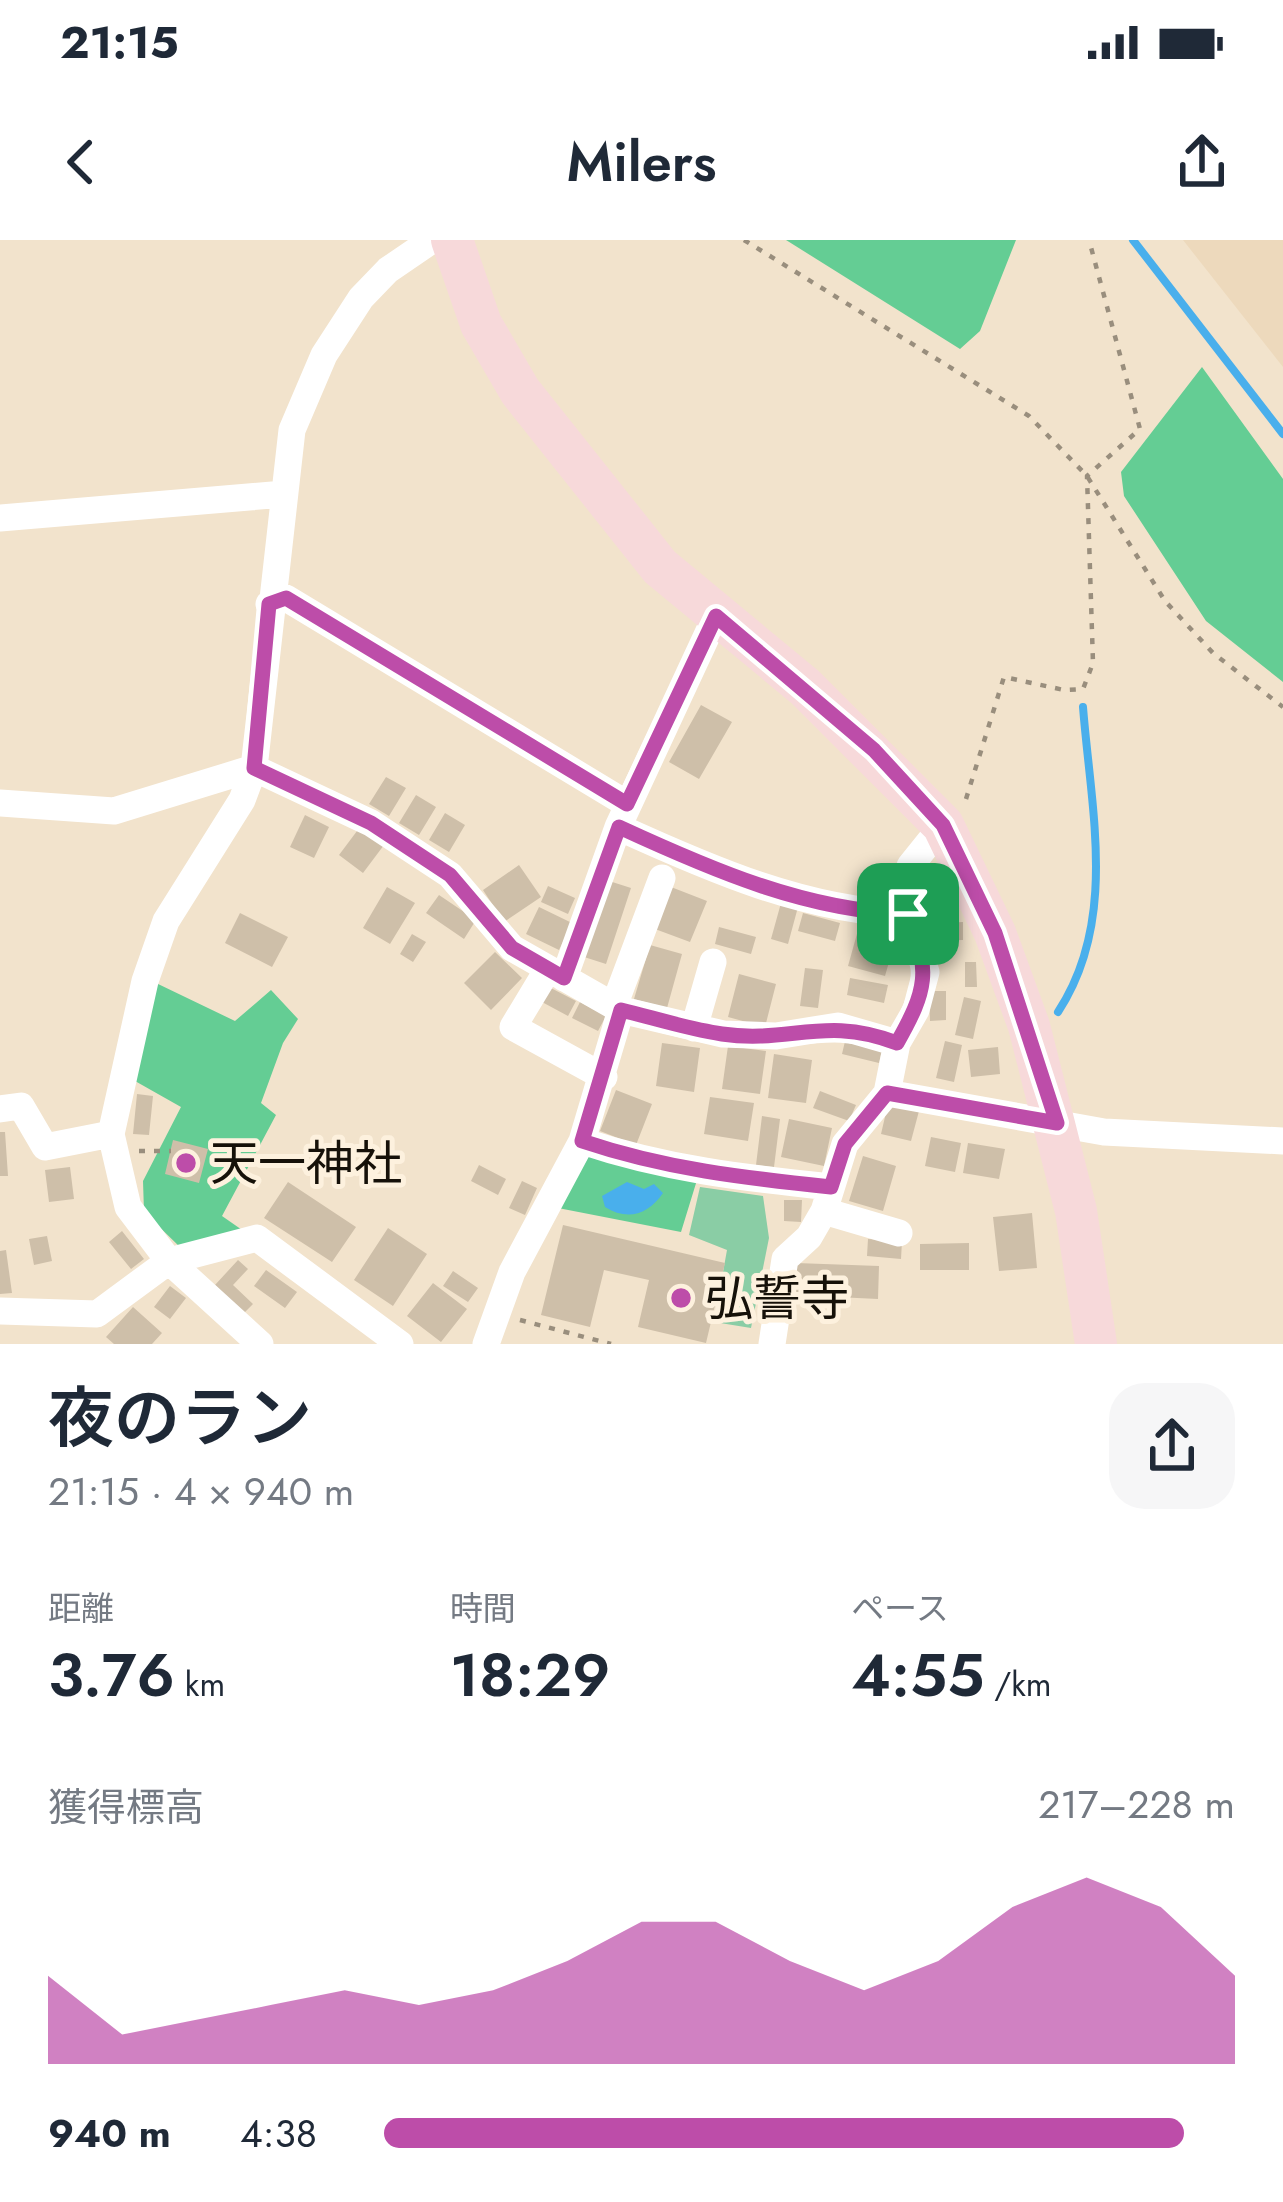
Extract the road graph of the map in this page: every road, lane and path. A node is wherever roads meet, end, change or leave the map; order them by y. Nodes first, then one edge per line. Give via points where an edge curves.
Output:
1 (432, 240) edge
2 (452, 240) edge
3 (744, 240) edge
4 (1089, 240) edge
5 (1087, 476) junction
6 (284, 494) junction
7 (0, 518) edge
8 (269, 604) junction
9 (716, 616) junction
10 (1283, 707) edge
11 (254, 768) junction
12 (0, 803) edge
13 (623, 816) junction
14 (943, 825) junction
15 (662, 878) dead end
16 (908, 914) junction
17 (713, 962) dead end
18 (556, 973) junction
19 (618, 1008) junction
20 (694, 1028) junction
21 (897, 1043) junction
22 (604, 1076) junction
23 (887, 1093) junction
24 (0, 1109) edge
25 (1057, 1123) junction
26 (111, 1133) junction
27 (582, 1141) junction
28 (1283, 1141) edge
29 (828, 1199) junction
30 (899, 1233) dead end
31 (169, 1261) junction
32 (0, 1311) edge
33 (97, 1314) junction
34 (497, 1314) junction
35 (95, 1344) edge
36 (260, 1344) edge
37 (400, 1344) edge
38 (486, 1344) edge
39 (611, 1344) edge
40 (772, 1344) edge
41 (1096, 1344) edge

1 - 6 street via 361,298 324,355 292,430
2 - 9 main road via 481,324 520,392 660,567
3 - 5 path via 1029,416
4 - 5 path via 1140,429
5 - 10 path via 1165,602 1213,653
5 - 14 path via 1094,663 1083,689 1004,677 964,806
6 - 7 street
6 - 8 street
8 - 11 street
8 - 13 street via 286,598
9 - 13 street
9 - 14 main road via 857,734
11 - 12 street via 114,811
11 - 18 street via 371,823 450,875 512,948
11 - 26 street via 166,921
13 - 16 street via 696,862 852,913
13 - 18 street
14 - 16 street via 910,866
14 - 25 main road via 995,933
15 - 19 street
16 - 21 street via 926,972
17 - 20 street
18 - 19 street
18 - 22 street via 513,1027
19 - 20 street
19 - 22 street
20 - 21 street via 776,1036 838,1026
21 - 23 street
22 - 27 street
23 - 25 street
23 - 29 street via 845,1144
24 - 26 street via 21,1106 45,1147
25 - 28 street
25 - 41 main road
26 - 31 street via 128,1208
27 - 29 street via 649,1164
27 - 34 street
29 - 30 street
29 - 40 street via 809,1237 785,1259
31 - 33 street
31 - 36 street
31 - 37 street via 257,1238
32 - 33 street
33 - 35 street
34 - 38 street
34 - 39 path

